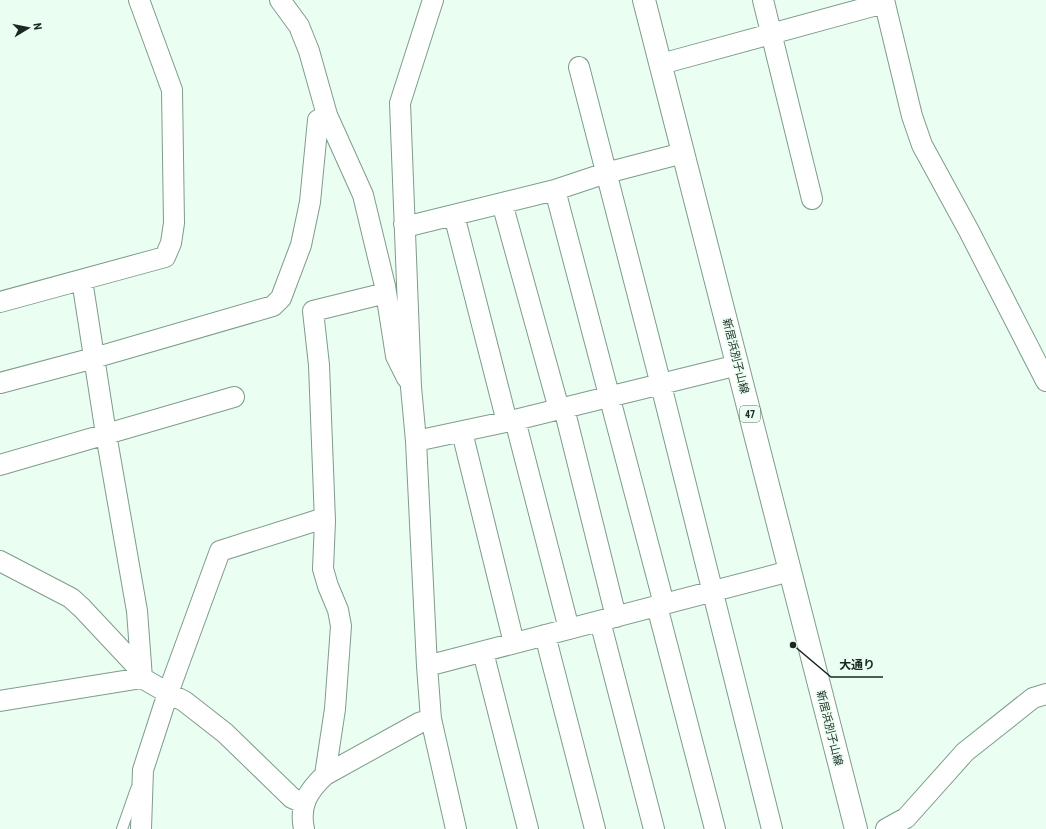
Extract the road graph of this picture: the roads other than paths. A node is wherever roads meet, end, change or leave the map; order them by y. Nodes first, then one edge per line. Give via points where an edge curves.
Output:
1 (139, 0) edge
2 (280, 0) edge
3 (432, 0) edge
4 (644, 0) edge
5 (763, 0) edge
6 (884, 1) edge
7 (772, 34) junction
8 (660, 64) junction
9 (578, 67) dead end
10 (327, 115) junction
11 (683, 153) junction
12 (606, 173) junction
13 (555, 190) junction
14 (812, 199) dead end
15 (502, 203) junction
16 (454, 215) junction
17 (404, 224) junction
18 (82, 280) junction
19 (386, 293) junction
20 (0, 302) edge
21 (94, 358) junction
22 (738, 365) junction
23 (1046, 381) edge
24 (0, 383) edge
25 (661, 384) junction
26 (412, 387) junction
27 (234, 396) dead end
28 (609, 397) junction
29 (561, 409) junction
30 (511, 421) junction
31 (462, 432) junction
32 (106, 434) junction
33 (416, 441) junction
34 (0, 465) edge
35 (325, 521) junction
36 (0, 561) edge
37 (790, 571) junction
38 (713, 591) junction
39 (661, 605) junction
40 (608, 619) junction
41 (569, 629) junction
42 (545, 636) junction
43 (514, 643) junction
44 (483, 652) junction
45 (427, 666) junction
46 (142, 674) junction
47 (168, 693) junction
48 (1046, 694) edge
49 (0, 702) edge
50 (432, 719) junction
51 (142, 770) junction
52 (325, 775) junction
53 (304, 803) junction
54 (708, 827) edge
55 (122, 829) edge
56 (141, 829) edge
57 (304, 829) edge
58 (456, 829) edge
59 (528, 829) edge
60 (595, 829) edge
61 (654, 829) edge
62 (772, 829) edge
63 (856, 829) edge
64 (886, 829) edge

1 - 18 street via 172,90 174,223 171,242 165,257
2 - 10 street via 299,26 309,51
3 - 17 street via 400,103
4 - 8 main road, 新居浜別子山線 / 47
5 - 7 street
6 - 7 street
6 - 23 street via 912,116 922,145
7 - 8 street
7 - 14 street
8 - 11 main road, 新居浜別子山線 / 47
9 - 12 street
10 - 19 street via 363,195
10 - 21 street via 318,120 310,202 302,238 280,298 273,306
11 - 12 street
11 - 22 main road, 新居浜別子山線 / 47
12 - 13 street
12 - 25 street
13 - 15 street
13 - 28 street
15 - 16 street
15 - 29 street
16 - 17 street via 413,225
16 - 30 street
17 - 26 street
18 - 20 street
18 - 21 street
19 - 26 street via 396,356
19 - 35 street via 313,311 319,365
21 - 24 street
21 - 32 street
22 - 25 street
22 - 37 main road, 新居浜別子山線 / 47
25 - 28 street
25 - 38 street
26 - 33 street
27 - 32 street
28 - 29 street
28 - 39 street
29 - 30 street
29 - 40 street
30 - 31 street
30 - 41 street
31 - 33 street
31 - 43 street
32 - 34 street
32 - 46 street via 136,611
33 - 45 street
35 - 47 street via 318,520 220,551
35 - 52 street via 323,568 341,626 335,709
36 - 46 street via 70,598
37 - 38 street
37 - 63 main road, 新居浜別子山線 / 47
38 - 39 street
38 - 62 street
39 - 40 street
39 - 54 street
40 - 41 street
40 - 61 street
41 - 42 street
42 - 43 street
42 - 60 street
43 - 44 street
44 - 45 street
44 - 59 street
45 - 50 street
46 - 47 street
46 - 49 street
47 - 51 street
47 - 53 street via 184,701 225,733 292,798
48 - 64 street via 1033,698 965,752 906,818
50 - 52 street via 419,722
50 - 58 street
51 - 55 lane
51 - 56 street
52 - 53 street
53 - 57 street

